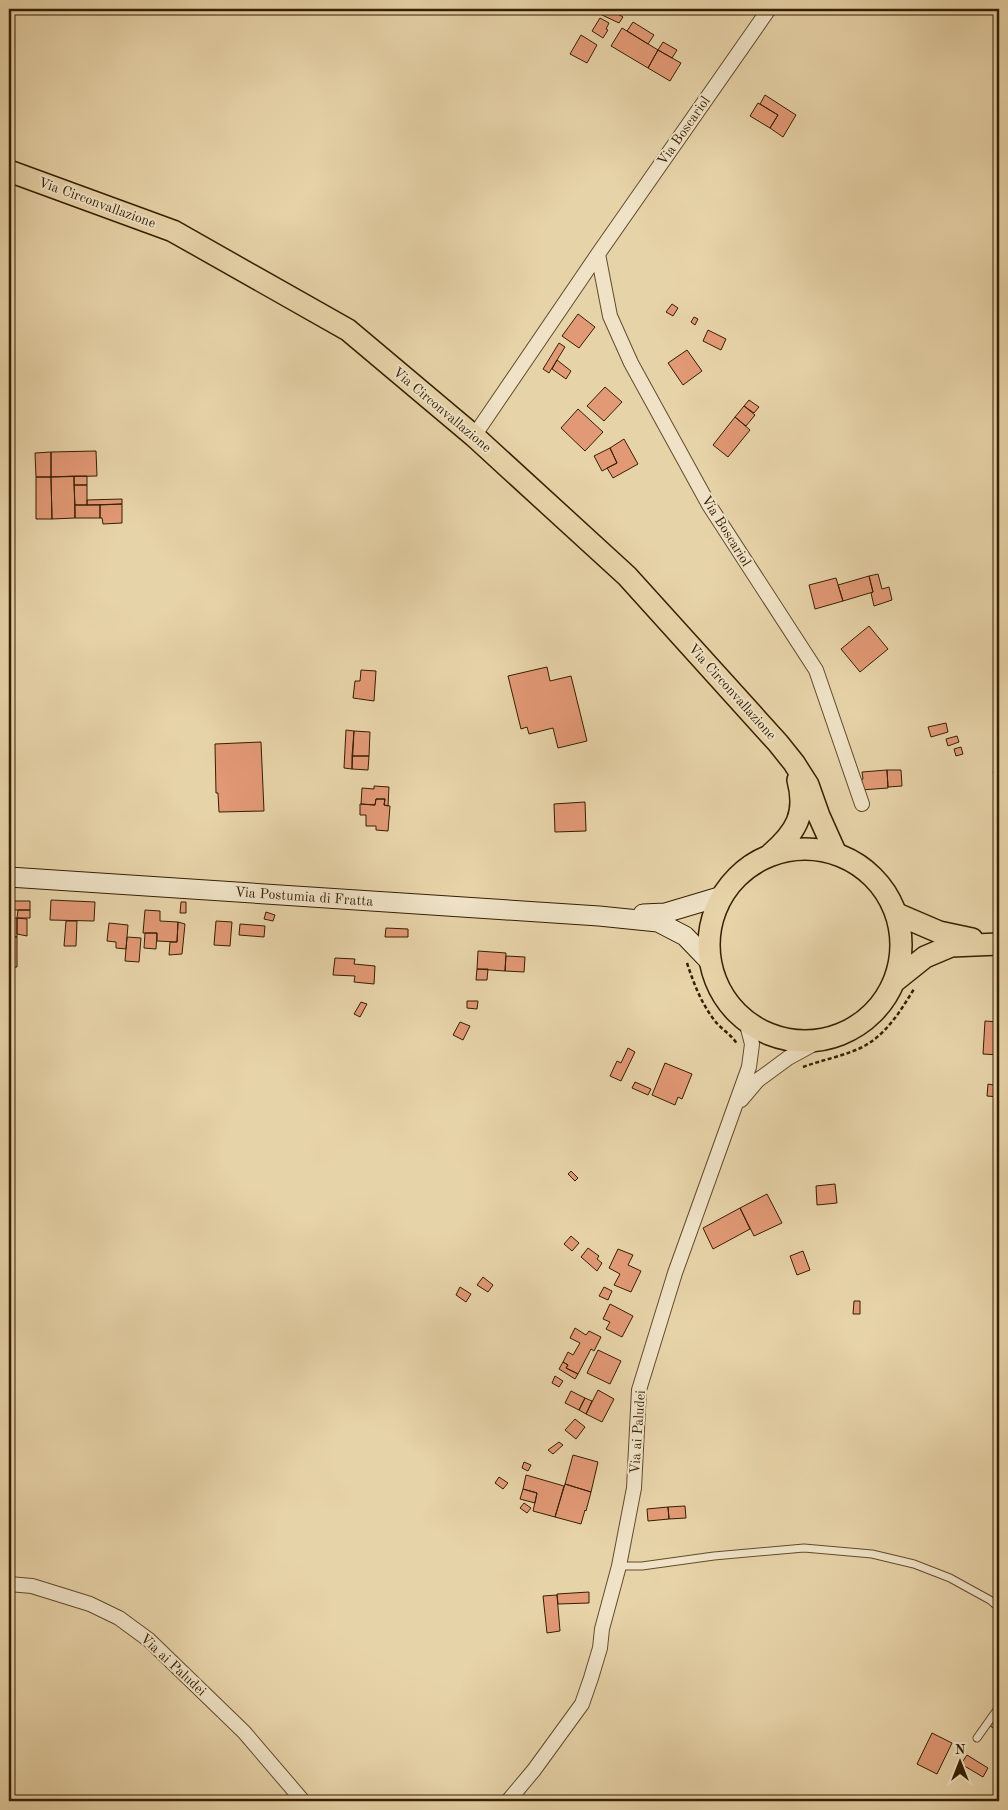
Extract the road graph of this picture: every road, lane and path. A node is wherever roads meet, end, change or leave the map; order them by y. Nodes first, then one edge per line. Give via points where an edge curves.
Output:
1 (769, 9) edge
2 (9, 170) edge
3 (598, 254) junction
4 (474, 436) junction
5 (794, 763) junction
6 (862, 804) dead end
7 (836, 854) junction
8 (770, 855) junction
9 (9, 877) edge
10 (722, 896) junction
11 (897, 914) junction
12 (600, 916) junction
13 (999, 944) edge
14 (685, 958) dead end
15 (710, 962) junction
16 (894, 982) junction
17 (915, 988) dead end
18 (746, 1021) junction
19 (821, 1040) junction
20 (738, 1047) dead end
21 (803, 1067) dead end
22 (735, 1106) junction
23 (619, 1566) junction
24 (9, 1584) edge
25 (999, 1608) edge
26 (999, 1707) edge
27 (977, 1738) dead end
28 (303, 1801) edge
29 (508, 1801) edge

1 - 3 street, Via Boscariol
2 - 4 main road, Via Circonvallazione via 173,232 348,330
3 - 4 street, Via Boscariol
3 - 6 street, Via Boscariol via 610,316 631,363 709,505 816,670
4 - 5 main road, Via Circonvallazione via 628,576
5 - 7 main road, Via Circonvallazione via 808,785
5 - 8 main road, Via Circonvallazione via 802,804 797,824 788,839
7 - 8 main road via 799,849
7 - 11 main road via 862,867 883,888
8 - 10 main road via 740,874
9 - 12 main road, Via Postumia di Fratta
10 - 12 main road, Via Postumia di Fratta via 665,913
10 - 15 main road via 712,917
11 - 13 main road via 939,932
11 - 16 main road via 901,960
12 - 15 main road, Via Postumia di Fratta via 658,922 685,936
13 - 16 main road via 951,946 926,958
14 - 20 path via 705,1007
15 - 18 main road via 729,1005
16 - 19 main road via 877,1009 852,1029
17 - 21 path via 881,1035 865,1046
18 - 19 main road via 786,1039
18 - 22 street, Via ai Paludei via 752,1044 749,1067
19 - 22 street via 758,1080
22 - 23 street, Via ai Paludei via 675,1273 639,1390 634,1488
23 - 25 lane via 804,1548 872,1554 914,1564 950,1578
23 - 29 street, Via ai Paludei via 600,1648 582,1704
24 - 28 street, Via ai Paludei via 32,1586 90,1604 119,1618 149,1640 244,1732
26 - 27 lane

